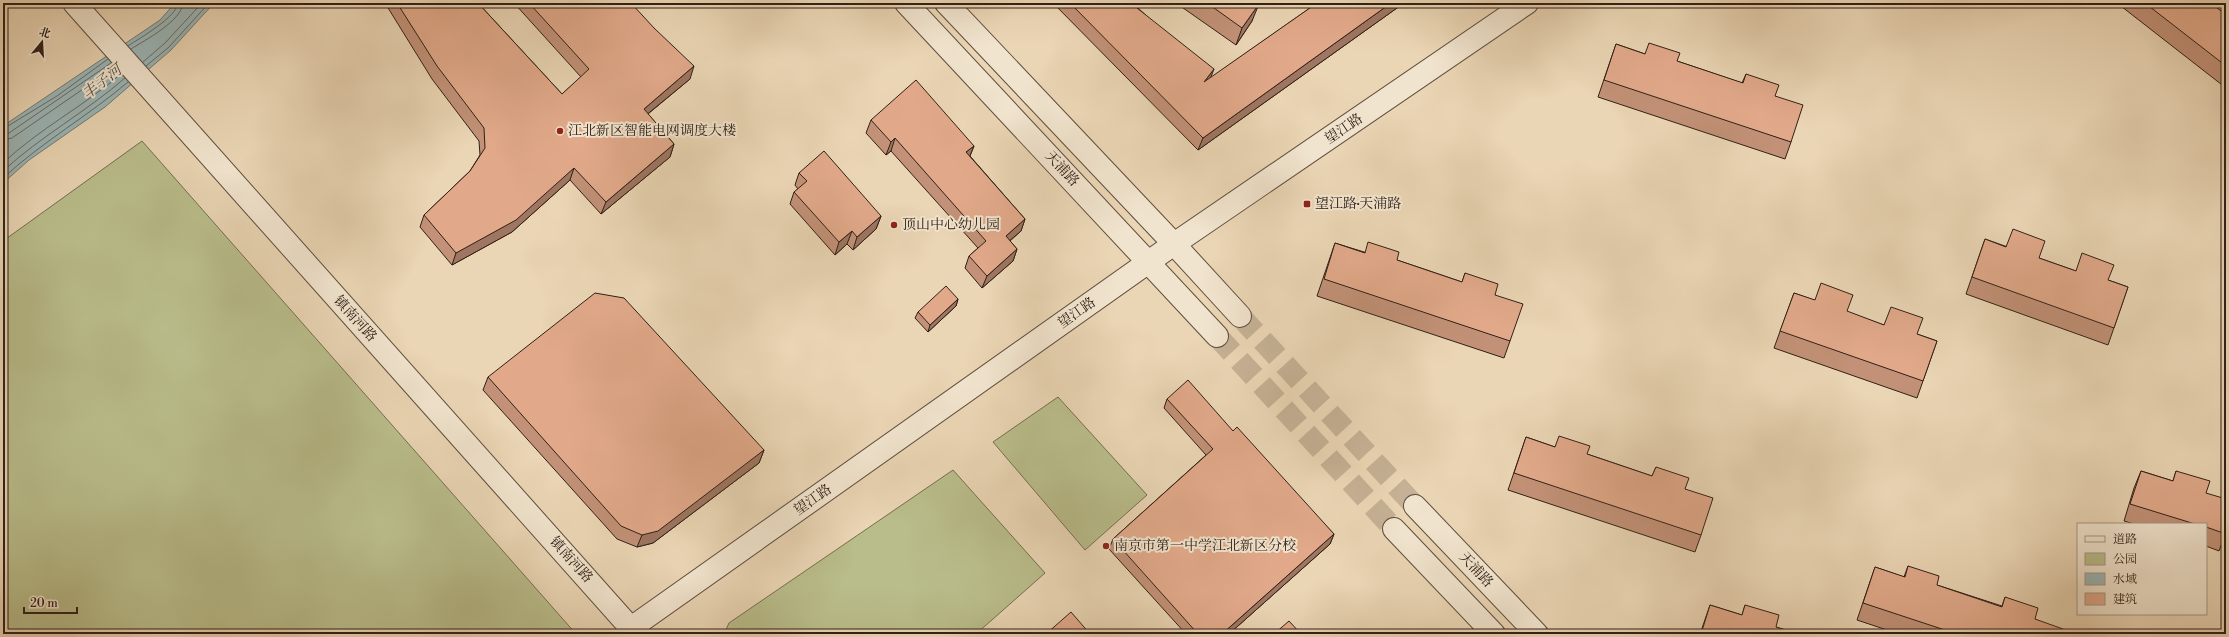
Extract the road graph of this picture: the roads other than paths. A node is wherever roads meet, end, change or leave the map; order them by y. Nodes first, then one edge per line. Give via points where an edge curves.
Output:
1 (906, 3) edge
2 (946, 3) edge
3 (1527, 3) edge
4 (79, 9) edge
5 (1174, 244) junction
6 (1149, 262) junction
7 (1240, 316) tunnel mouth
8 (1217, 336) tunnel mouth
9 (1415, 506) tunnel mouth
10 (1394, 529) tunnel mouth
11 (634, 631) edge
12 (1494, 634) edge
13 (1537, 634) edge

1 - 6 street, 天浦路
2 - 5 street, 天浦路
3 - 5 street, 望江路
4 - 11 street, 镇南河路
5 - 6 street, 望江路
5 - 7 street, 天浦路
6 - 8 street, 天浦路
6 - 11 street, 望江路
9 - 13 street, 天浦路
10 - 12 street

